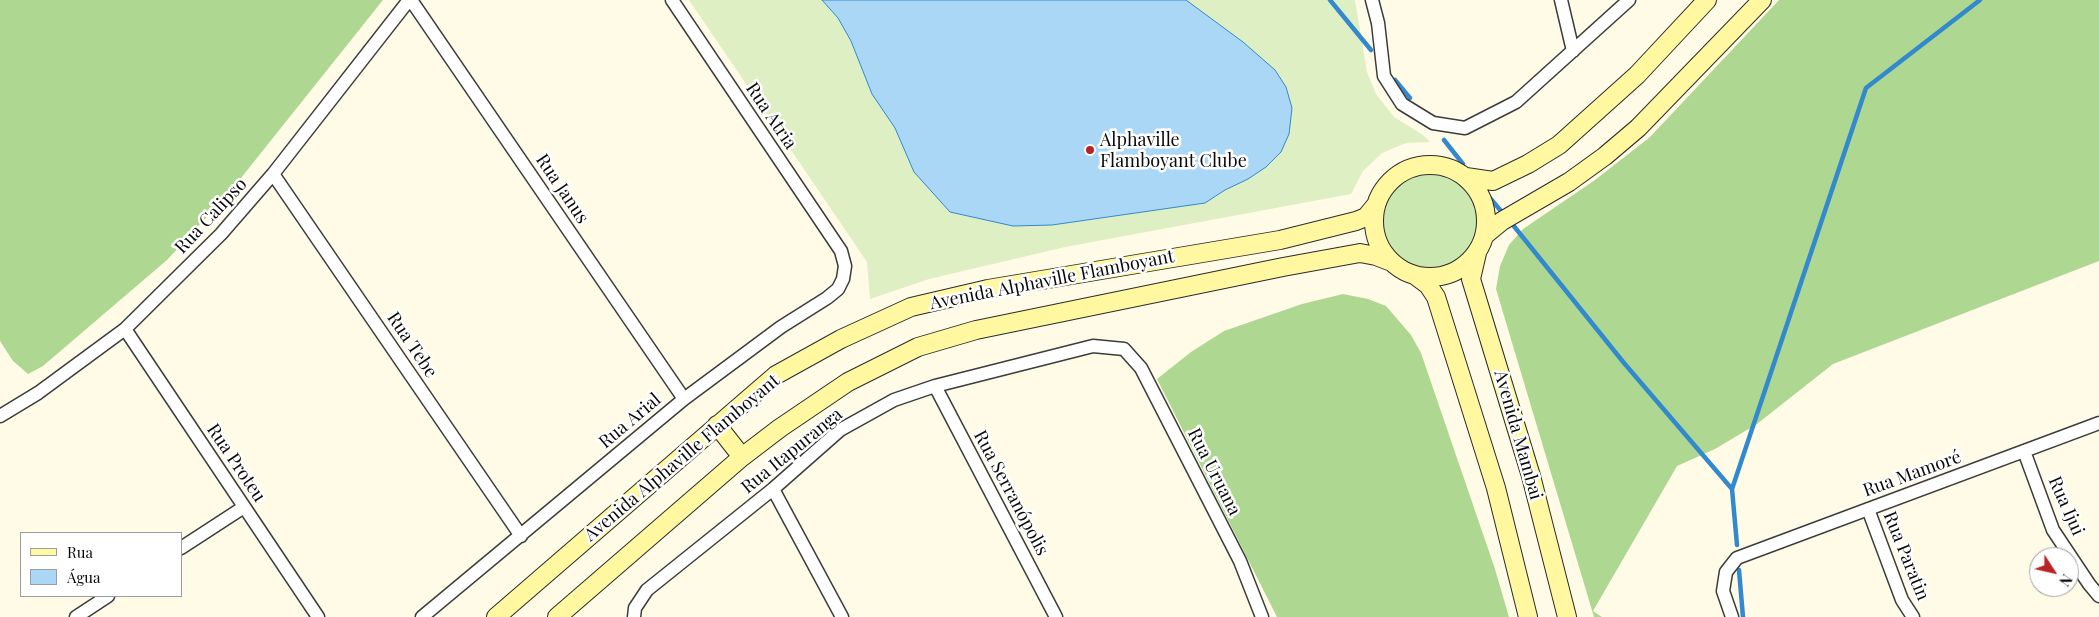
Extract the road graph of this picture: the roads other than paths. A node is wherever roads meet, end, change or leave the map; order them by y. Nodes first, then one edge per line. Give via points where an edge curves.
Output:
1 (410, 0) edge
2 (672, 0) edge
3 (1372, 0) edge
4 (1561, 0) edge
5 (1629, 0) edge
6 (1707, 0) edge
7 (1762, 0) edge
8 (1574, 51) junction
9 (273, 174) junction
10 (1466, 178) junction
11 (1375, 206) junction
12 (1485, 235) junction
13 (841, 251) joint
14 (1477, 253) junction
15 (1389, 261) junction
16 (1416, 276) junction
17 (125, 329) junction
18 (1124, 349) joint
19 (935, 386) junction
20 (684, 399) junction
21 (0, 416) edge
22 (2099, 423) edge
23 (717, 426) junction
24 (2024, 451) junction
25 (742, 457) junction
26 (773, 489) junction
27 (244, 506) junction
28 (1868, 509) junction
29 (521, 536) junction
30 (182, 547) edge
31 (2099, 596) edge
32 (106, 597) edge
33 (76, 617) edge
34 (318, 617) edge
35 (422, 617) edge
36 (496, 617) edge
37 (557, 617) edge
38 (634, 617) edge
39 (842, 617) edge
40 (1056, 617) edge
41 (1262, 617) edge
42 (1528, 617) edge
43 (1567, 617) edge
44 (1732, 617) edge
45 (1913, 617) edge

1 - 9 street, Rua Calipso
1 - 20 street, Rua Janus
2 - 13 street, Rua Atria
3 - 8 street via 1384,76 1402,104 1433,123 1465,128 1516,102
4 - 8 street
5 - 8 street
6 - 10 street via 1637,75 1559,145 1492,181
7 - 12 street via 1638,128 1605,156
9 - 17 street, Rua Calipso via 221,234
9 - 29 street, Rua Tebe
10 - 11 street via 1450,168 1430,164 1414,167 1398,174 1384,188
10 - 12 street via 1482,200 1486,215
11 - 15 street via 1373,225 1378,244
11 - 23 street, Avenida Alphaville Flamboyant via 1366,218 1280,240 988,289 911,307 841,339 776,375
12 - 14 street
13 - 20 street, Rua Arial via 845,266 838,289
14 - 16 street via 1463,268 1446,276
14 - 43 street, Avenida Mambai via 1471,279 1531,476
15 - 16 street via 1405,273
15 - 25 street, Avenida Alphaville Flamboyant via 1360,253 1341,256 1005,324 951,338 918,348 848,382
16 - 42 street, Avenida Mambai via 1436,297 1496,488
17 - 21 street, Rua Calipso via 38,393
17 - 27 street, Rua Proteu
18 - 19 street, Rua Itapuranga via 1093,346
18 - 41 street, Rua Uruana via 1141,368 1240,561
19 - 26 street, Rua Itapuranga via 894,400 840,430
19 - 40 street, Rua Serranópolis
20 - 29 street, Rua Arial
22 - 24 street, Rua Mamoré
23 - 25 street
23 - 36 street, Avenida Alphaville Flamboyant
24 - 28 street, Rua Mamoré
24 - 31 street, Rua Ijui via 2053,530
25 - 37 street, Avenida Alphaville Flamboyant
26 - 38 street, Rua Itapuranga via 647,590 635,608
26 - 39 street
27 - 30 street
27 - 34 street, Rua Proteu
28 - 44 street, Rua Mamoré via 1737,558 1726,572 1723,591
28 - 45 street, Rua Paratin via 1902,600
29 - 35 street, Rua Arial
32 - 33 street

